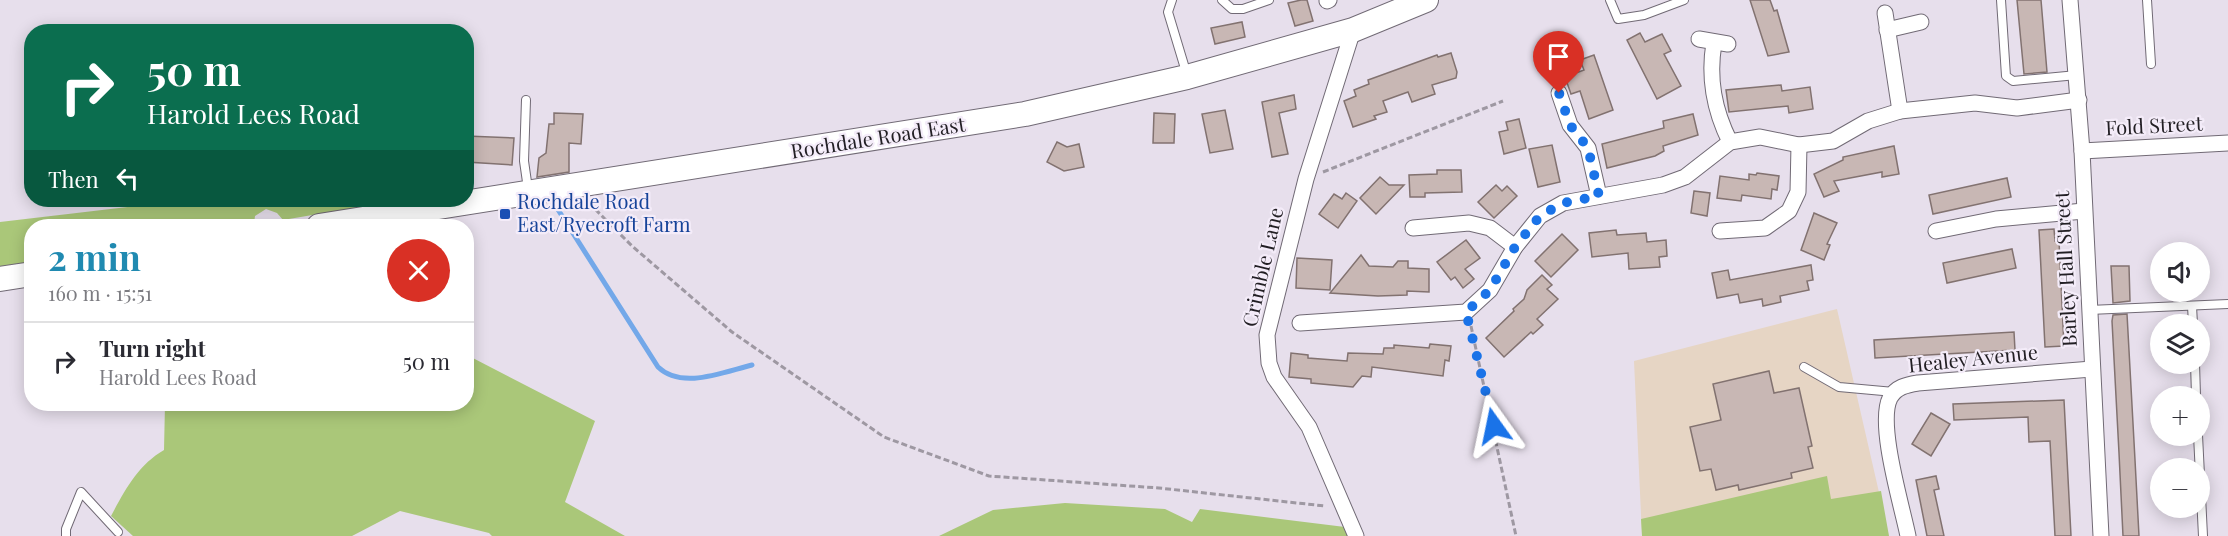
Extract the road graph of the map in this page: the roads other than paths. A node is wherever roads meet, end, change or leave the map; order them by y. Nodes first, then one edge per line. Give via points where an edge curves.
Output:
1 (1172, 0) edge
2 (1222, 0) edge
3 (1269, 0) edge
4 (1426, 0) edge
5 (1610, 0) edge
6 (1684, 0) edge
7 (2001, 0) edge
8 (2070, 0) edge
9 (2147, 0) edge
10 (1885, 13) dead end
11 (1921, 22) dead end
12 (1353, 30) junction
13 (1887, 30) junction
14 (1699, 39) dead end
15 (2151, 64) dead end
16 (2076, 75) junction
17 (1187, 77) junction
18 (1559, 93) dead end
19 (526, 100) dead end
20 (2079, 100) junction
21 (1900, 111) junction
22 (1730, 142) junction
23 (2228, 143) edge
24 (1799, 145) junction
25 (2082, 152) junction
26 (528, 193) junction
27 (1599, 196) junction
28 (474, 202) edge
29 (439, 207) edge
30 (2084, 211) junction
31 (363, 219) edge
32 (1413, 228) dead end
33 (1720, 231) dead end
34 (1936, 231) dead end
35 (1515, 247) junction
36 (24, 275) edge
37 (0, 279) edge
38 (2228, 304) edge
39 (2192, 306) junction
40 (2089, 310) junction
41 (2192, 314) edge
42 (1300, 323) dead end
43 (1804, 367) dead end
44 (2092, 369) junction
45 (1894, 392) junction
46 (2199, 446) edge
47 (118, 532) dead end
48 (66, 536) edge
49 (1356, 536) edge
50 (1908, 536) edge
51 (2101, 536) edge
52 (2203, 536) edge

1 - 17 lane via 1168,12
2 - 3 lane via 1232,9
4 - 12 highway, Rochdale Road East
5 - 6 lane via 1618,19 1644,15
7 - 16 lane via 2006,76 2013,81
8 - 16 street, Barley Hall Street
9 - 15 lane
10 - 13 street
11 - 13 street
12 - 17 highway, Rochdale Road East
12 - 49 street, Crimble Lane via 1306,179 1267,335 1269,363 1283,393 1309,428
13 - 21 street
14 - 22 street via 1721,44 1712,88 1718,118
16 - 20 street, Barley Hall Street
17 - 26 highway, Rochdale Road East via 1025,114
18 - 27 street via 1570,125 1588,148
19 - 26 lane via 524,161
20 - 21 street via 2017,108 1975,103
20 - 25 street, Barley Hall Street
21 - 24 street via 1868,121 1833,141
22 - 24 street via 1760,137
22 - 27 street via 1685,177 1663,185
23 - 25 street, Fold Street
24 - 33 street via 1798,192 1789,211 1765,228
25 - 30 street, Barley Hall Street
26 - 28 highway, Rochdale Road East
27 - 35 street via 1563,203 1540,216
29 - 31 highway, Rochdale Road East
30 - 34 street via 1995,219
30 - 40 street, Barley Hall Street
32 - 35 street via 1469,223 1490,228
35 - 42 street via 1468,318
36 - 37 highway
38 - 39 lane
39 - 40 lane
39 - 41 lane
40 - 44 street, Barley Hall Street
43 - 45 lane via 1839,387
44 - 45 street, Healey Avenue via 1918,383
44 - 51 street, Barley Hall Street
45 - 50 street via 1887,406 1886,433
46 - 52 lane
47 - 48 lane via 81,492

